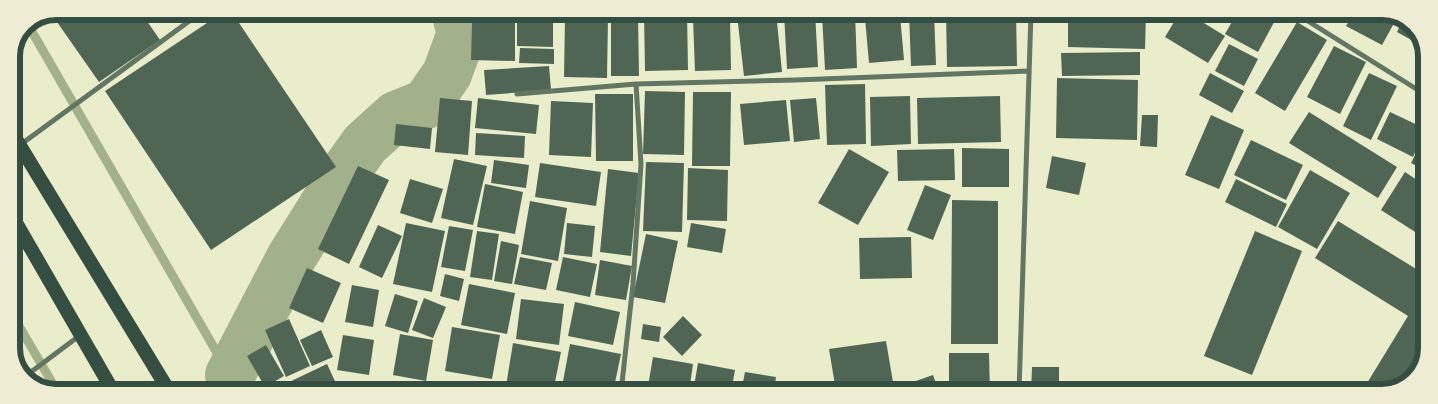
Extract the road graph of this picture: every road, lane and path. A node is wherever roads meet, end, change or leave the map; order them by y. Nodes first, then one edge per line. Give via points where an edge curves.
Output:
1 (191, 20) edge
2 (1032, 20) edge
3 (1306, 20) edge
4 (1030, 71) junction
5 (636, 84) junction
6 (1418, 91) edge
7 (518, 94) dead end
8 (20, 145) joint
9 (20, 228) edge
10 (81, 334) junction
11 (29, 372) edge
12 (109, 384) edge
13 (165, 384) edge
14 (622, 384) edge
15 (1019, 384) edge

1 - 8 street
2 - 4 street
3 - 6 street
4 - 5 street
4 - 15 street
5 - 7 street
5 - 14 street via 641,164
8 - 13 highway
9 - 10 highway
10 - 11 street
10 - 12 highway

